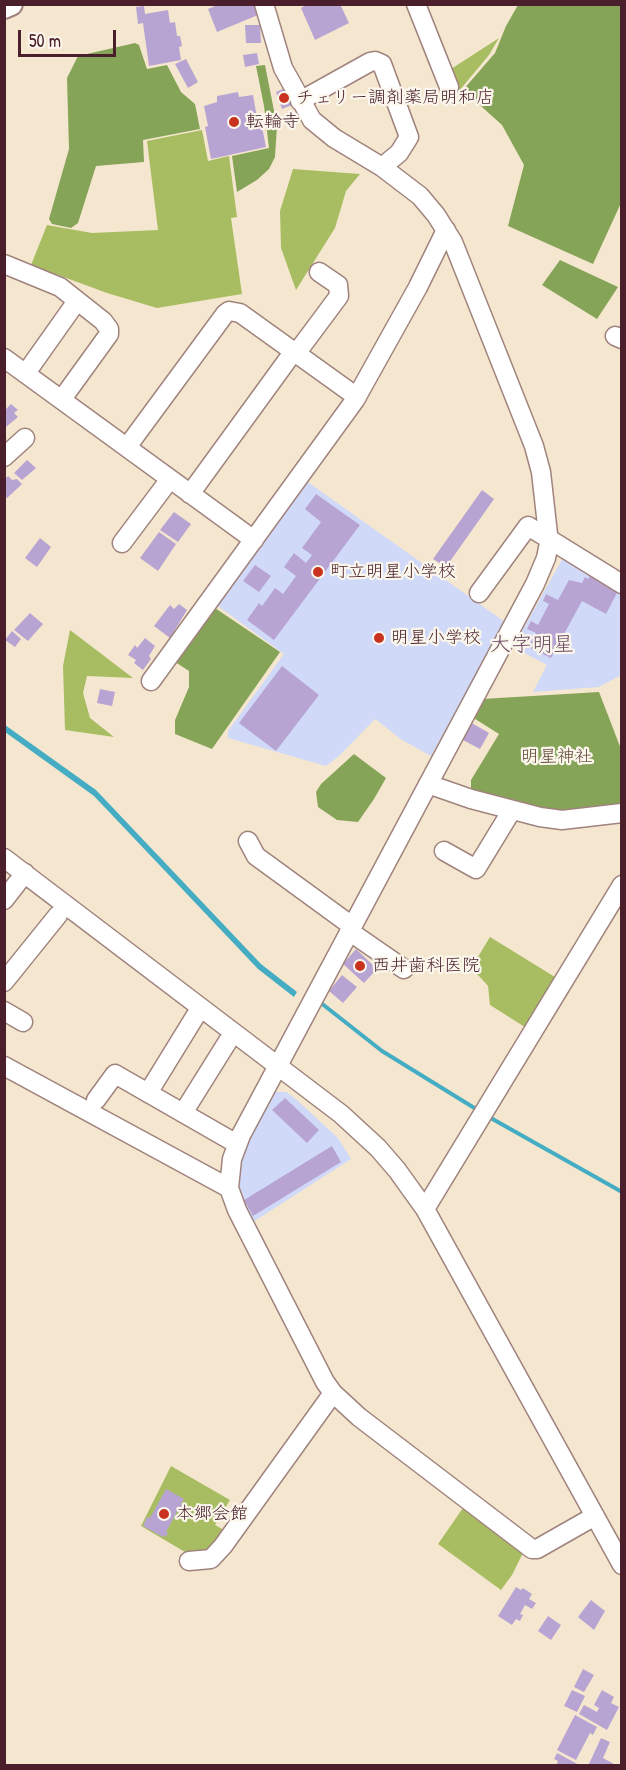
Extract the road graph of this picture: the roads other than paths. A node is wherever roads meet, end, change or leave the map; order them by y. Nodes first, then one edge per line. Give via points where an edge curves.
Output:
1 (11, 4) edge
2 (264, 4) edge
3 (416, 4) edge
4 (4, 6) edge
5 (449, 87) dead end
6 (300, 101) junction
7 (382, 167) junction
8 (446, 230) junction
9 (4, 264) edge
10 (319, 272) dead end
11 (77, 301) junction
12 (294, 351) junction
13 (4, 358) edge
14 (26, 373) junction
15 (357, 397) junction
16 (62, 399) junction
17 (25, 438) dead end
18 (127, 447) junction
19 (4, 458) edge
20 (170, 479) junction
21 (190, 494) junction
22 (254, 540) junction
23 (549, 540) junction
24 (122, 543) dead end
25 (621, 584) edge
26 (479, 593) dead end
27 (151, 681) dead end
28 (429, 784) junction
29 (512, 810) junction
30 (621, 813) edge
31 (248, 841) dead end
32 (444, 851) dead end
33 (4, 858) edge
34 (25, 873) junction
35 (621, 885) edge
36 (4, 900) edge
37 (58, 915) dead end
38 (351, 928) junction
39 (404, 969) dead end
40 (4, 982) edge
41 (4, 1011) edge
42 (196, 1015) dead end
43 (23, 1022) dead end
44 (228, 1041) dead end
45 (4, 1066) edge
46 (278, 1066) junction
47 (148, 1093) junction
48 (96, 1100) dead end
49 (183, 1113) junction
50 (237, 1144) junction
51 (229, 1188) junction
52 (425, 1209) junction
53 (333, 1393) junction
54 (595, 1516) junction
55 (189, 1561) dead end
56 (621, 1564) edge

1 - 4 main road
2 - 6 street via 283,68
3 - 5 street
6 - 7 street via 321,129
6 - 7 street via 370,62 382,64 409,137 399,153
7 - 8 street via 420,196
8 - 15 street
8 - 23 street via 534,446
9 - 11 street via 60,287
10 - 12 street via 338,285 339,296
11 - 14 street
11 - 16 street via 110,329
12 - 15 street
12 - 18 street via 240,313 229,311
12 - 21 street
13 - 14 street
14 - 16 street
15 - 22 street
16 - 18 street
17 - 19 street
18 - 20 street
20 - 21 street
20 - 24 street
21 - 22 street
22 - 27 street
23 - 25 street
23 - 26 street via 528,526
23 - 28 street via 535,584
28 - 29 street
28 - 38 street
29 - 30 street via 562,820
29 - 32 street via 476,869
31 - 38 street via 256,856
33 - 34 street
34 - 36 street
34 - 46 street
35 - 52 street
37 - 40 street
38 - 39 street
38 - 46 street
41 - 43 street
42 - 47 street
44 - 49 street
45 - 51 street
46 - 50 street
46 - 52 street via 362,1131
47 - 48 street via 116,1074
47 - 49 street
49 - 50 street
50 - 51 street
51 - 53 street
52 - 54 street
53 - 54 street via 375,1431 531,1549
53 - 55 street via 223,1546 211,1558
54 - 56 street

